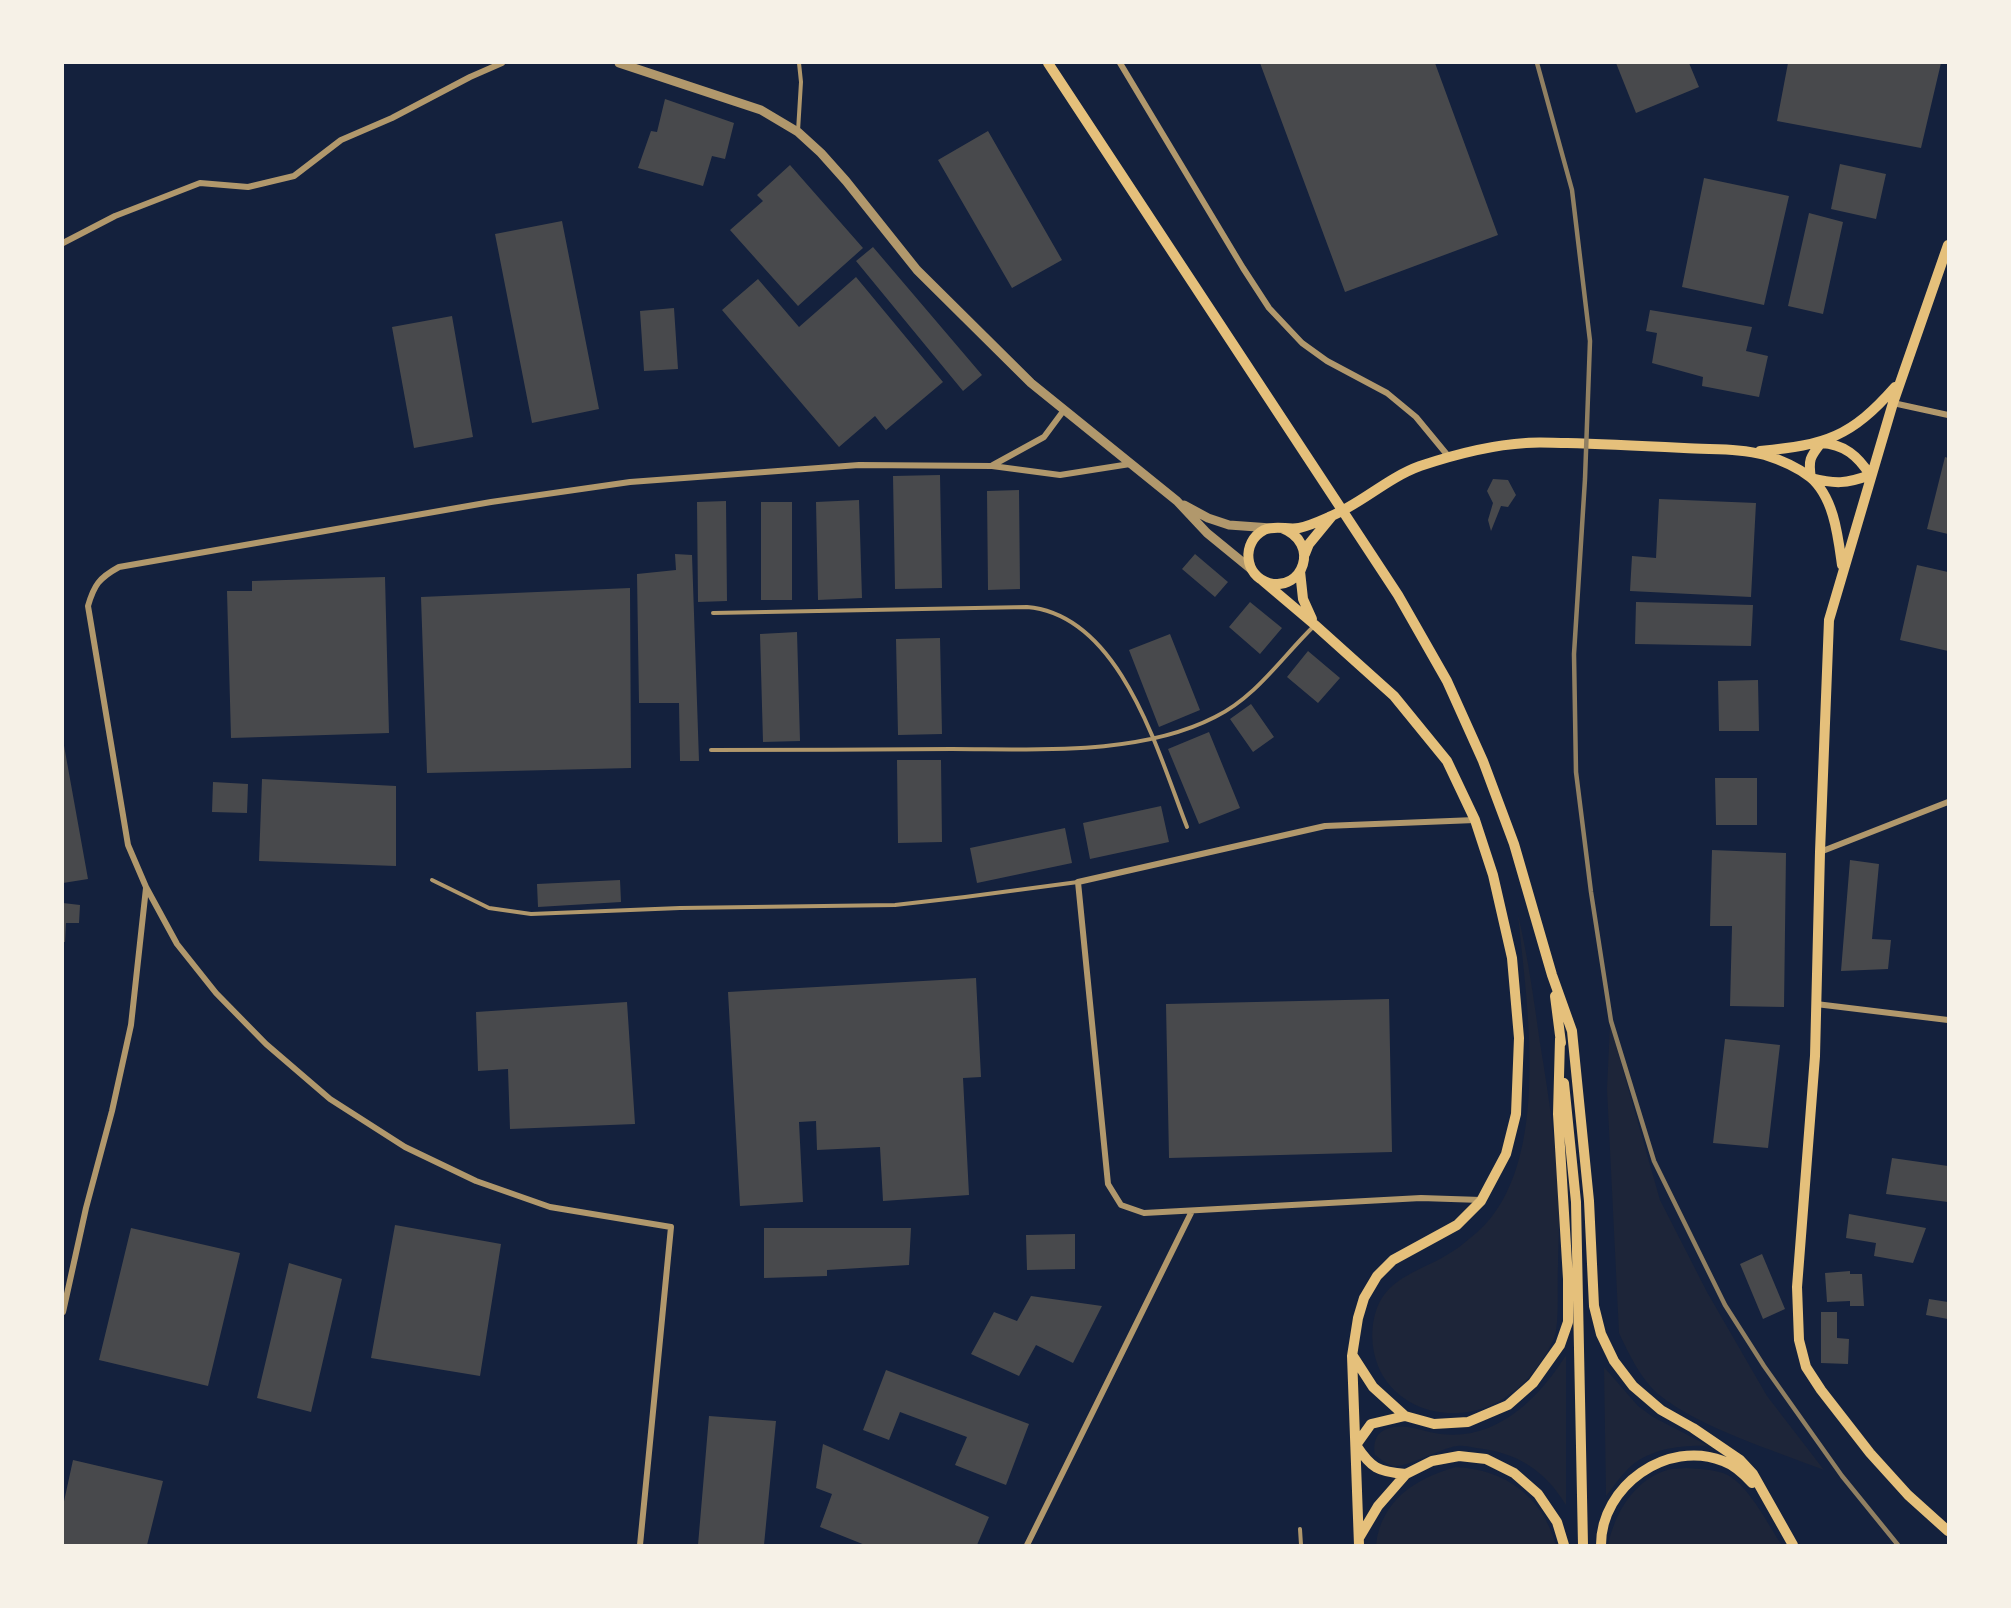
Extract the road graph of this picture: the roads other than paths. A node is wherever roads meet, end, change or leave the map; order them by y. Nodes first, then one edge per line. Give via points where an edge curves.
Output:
1 (502, 63) edge
2 (619, 63) edge
3 (799, 63) edge
4 (1048, 63) edge
5 (1120, 63) edge
6 (798, 132) junction
7 (63, 243) edge
8 (1948, 245) edge
9 (1900, 381) junction
10 (1893, 403) junction
11 (1064, 410) junction
12 (1948, 415) edge
13 (1821, 442) junction
14 (1751, 452) junction
15 (1449, 458) junction
16 (1130, 464) junction
17 (992, 466) junction
18 (1870, 476) junction
19 (1811, 478) junction
20 (1177, 501) junction
21 (1332, 516) junction
22 (1277, 528) junction
23 (1304, 555) junction
24 (1843, 568) junction
25 (1251, 569) junction
26 (1300, 571) junction
27 (1263, 581) junction
28 (713, 613) dead end
29 (1315, 625) junction
30 (1152, 739) junction
31 (711, 750) dead end
32 (1948, 802) edge
33 (1475, 820) junction
34 (1187, 827) dead end
35 (1820, 852) junction
36 (432, 880) dead end
37 (1078, 882) junction
38 (146, 887) junction
39 (1552, 975) junction
40 (1816, 1004) junction
41 (1948, 1020) edge
42 (1560, 1039) junction
43 (1481, 1200) junction
44 (1192, 1211) junction
45 (63, 1312) edge
46 (1352, 1356) junction
47 (1405, 1416) junction
48 (1356, 1445) junction
49 (1406, 1474) junction
50 (1766, 1497) junction
51 (1300, 1529) dead end
52 (1948, 1531) edge
53 (1359, 1541) edge
54 (640, 1545) edge
55 (1027, 1545) edge
56 (1301, 1545) edge
57 (1564, 1545) edge
58 (1583, 1545) edge
59 (1601, 1545) edge
60 (1793, 1545) edge

1 - 7 street via 341,140 294,176 248,187 200,183 115,216
2 - 6 street via 761,110
3 - 6 lane
4 - 39 main road via 1398,595 1447,681 1514,844
5 - 15 street via 1269,308 1302,344 1387,393 1416,417
6 - 11 street via 821,153 917,270 1031,383
8 - 9 main road
9 - 10 main road
9 - 13 main road via 1874,410 1846,432
10 - 12 street
10 - 18 main road
11 - 16 street
11 - 17 street via 1044,438
13 - 14 main road
13 - 18 main road via 1848,450
13 - 19 main road via 1811,456
14 - 15 main road via 1526,443
14 - 19 main road via 1781,461
15 - 21 main road via 1393,479
16 - 17 street via 1060,475
16 - 20 street
17 - 38 street via 859,465 630,482 491,502 119,567 103,575 93,588 88,606 128,845
18 - 19 main road via 1843,484
18 - 24 main road
19 - 24 main road via 1832,513
20 - 22 street via 1229,525
20 - 25 street via 1207,533
21 - 22 main road via 1298,528
21 - 23 main road
22 - 23 main road via 1298,537
22 - 25 main road via 1263,531 1251,543
23 - 26 main road
24 - 35 main road via 1829,620
25 - 27 main road
26 - 27 main road via 1287,582
26 - 29 main road via 1303,599
27 - 29 main road
28 - 30 lane via 1043,608 1061,615 1097,644 1121,673
29 - 30 lane via 1239,702 1207,721
29 - 33 main road via 1394,696 1418,724 1447,761
30 - 31 lane via 1082,748
30 - 34 lane
32 - 35 street
33 - 37 street via 1325,826
33 - 43 main road via 1493,875 1512,958 1519,1038 1516,1114 1506,1154
35 - 40 main road
36 - 37 lane via 489,908 531,914 895,905
37 - 44 street via 1108,1184 1121,1205 1144,1213
38 - 45 street via 130,1025
38 - 54 street via 177,944 216,993 266,1044 330,1099 405,1147 476,1181 550,1207 671,1227
39 - 42 main road
39 - 50 main road via 1572,1031 1589,1201 1594,1306 1601,1334 1633,1386 1661,1410 1740,1460
40 - 41 street
40 - 52 main road via 1797,1287 1799,1340 1806,1367 1863,1444 1908,1495
42 - 47 main road via 1558,1114 1568,1279 1568,1322 1560,1345 1533,1383 1509,1405 1468,1422 1434,1424
42 - 58 main road via 1576,1202
43 - 44 street via 1420,1198
43 - 46 main road via 1457,1225 1394,1260 1377,1276 1364,1298
44 - 55 street
46 - 47 main road via 1372,1387
46 - 48 main road
47 - 48 main road via 1371,1424
48 - 49 main road via 1368,1463 1389,1473
48 - 53 main road
49 - 53 main road via 1378,1506
49 - 57 main road via 1432,1461 1459,1456 1486,1460 1514,1473 1538,1494 1557,1522
50 - 59 main road via 1722,1460 1694,1455 1670,1459 1650,1466 1610,1505
50 - 60 main road
51 - 56 lane

